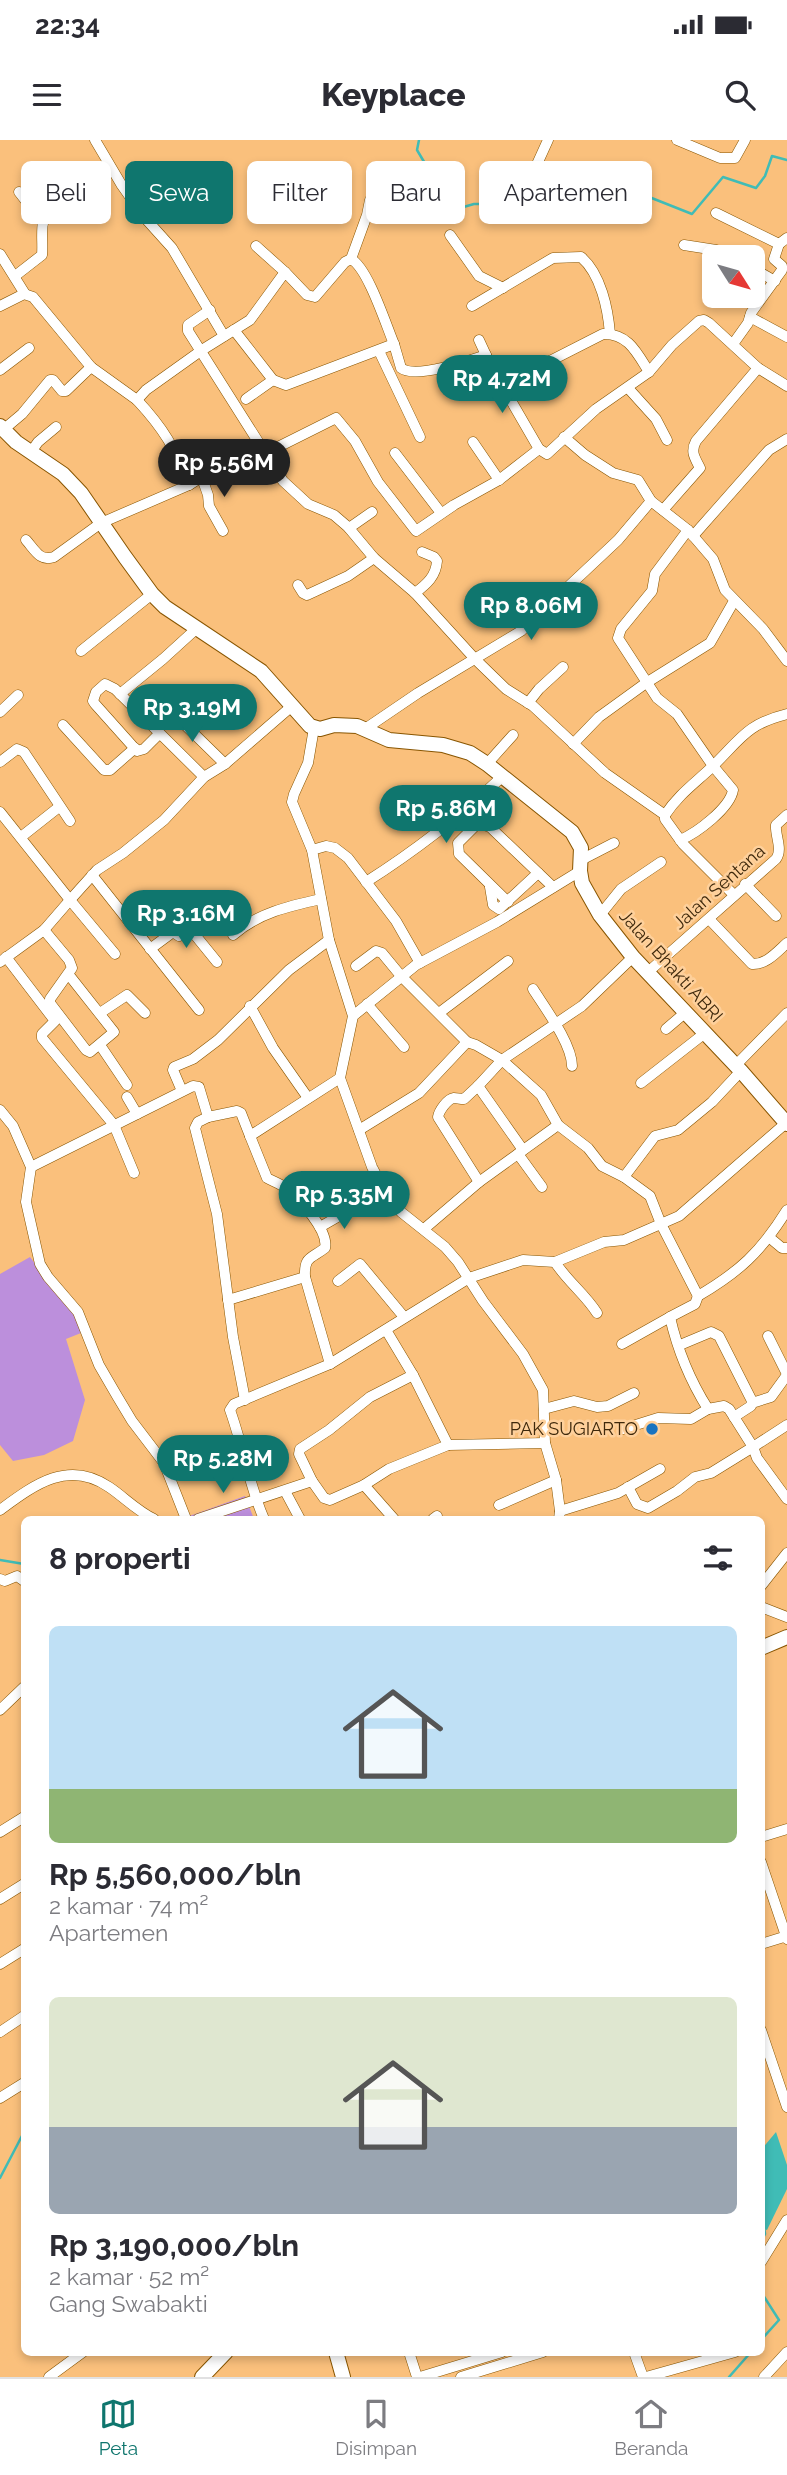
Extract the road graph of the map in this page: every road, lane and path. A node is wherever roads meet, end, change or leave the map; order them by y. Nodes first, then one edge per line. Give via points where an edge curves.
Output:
1 (95, 140) edge
2 (548, 140) edge
3 (677, 140) edge
4 (745, 140) edge
5 (106, 161) edge
6 (538, 161) edge
7 (111, 169) edge
8 (19, 192) dead end
9 (21, 195) edge
10 (716, 214) dead end
11 (366, 218) edge
12 (43, 224) edge
13 (450, 235) dead end
14 (784, 243) edge
15 (684, 244) dead end
16 (256, 246) dead end
17 (702, 247) edge
18 (0, 254) edge
19 (351, 259) junction
20 (285, 272) junction
21 (765, 275) edge
22 (15, 276) junction
23 (775, 281) junction
24 (503, 288) junction
25 (25, 294) junction
26 (0, 306) edge
27 (472, 306) dead end
28 (210, 310) junction
29 (750, 317) junction
30 (234, 330) junction
31 (610, 334) junction
32 (224, 336) junction
33 (787, 337) edge
34 (479, 340) dead end
35 (394, 344) junction
36 (733, 344) junction
37 (29, 348) dead end
38 (202, 350) junction
39 (379, 351) junction
40 (486, 355) junction
41 (91, 367) junction
42 (758, 368) junction
43 (0, 370) edge
44 (649, 372) junction
45 (273, 380) junction
46 (503, 385) junction
47 (787, 386) edge
48 (628, 388) junction
49 (246, 399) dead end
50 (137, 400) junction
51 (56, 427) dead end
52 (1, 428) edge
53 (564, 437) junction
54 (420, 438) dead end
55 (787, 439) edge
56 (667, 440) dead end
57 (257, 442) junction
58 (473, 442) dead end
59 (539, 449) junction
60 (31, 452) junction
61 (266, 453) junction
62 (395, 453) dead end
63 (202, 478) junction
64 (499, 480) junction
65 (189, 485) junction
66 (651, 501) junction
67 (663, 510) junction
68 (372, 512) dead end
69 (441, 513) junction
70 (101, 523) junction
71 (349, 528) junction
72 (223, 531) dead end
73 (691, 533) junction
74 (26, 540) dead end
75 (422, 552) dead end
76 (374, 558) junction
77 (299, 585) dead end
78 (415, 593) junction
79 (152, 594) junction
80 (734, 601) junction
81 (196, 629) junction
82 (81, 650) dead end
83 (475, 659) junction
84 (786, 659) edge
85 (563, 667) dead end
86 (646, 683) junction
87 (120, 694) junction
88 (18, 695) dead end
89 (528, 703) junction
90 (292, 706) junction
91 (0, 712) edge
92 (787, 714) edge
93 (184, 724) dead end
94 (63, 725) dead end
95 (314, 728) junction
96 (365, 729) junction
97 (159, 733) junction
98 (513, 734) dead end
99 (573, 744) junction
100 (135, 748) junction
101 (0, 762) edge
102 (225, 764) junction
103 (487, 764) junction
104 (713, 766) junction
105 (503, 776) junction
106 (204, 777) junction
107 (59, 807) junction
108 (0, 812) edge
109 (665, 815) junction
110 (787, 815) edge
111 (69, 821) dead end
112 (21, 838) junction
113 (680, 840) junction
114 (614, 843) dead end
115 (312, 850) junction
116 (662, 862) dead end
117 (580, 865) junction
118 (538, 873) junction
119 (92, 875) junction
120 (366, 882) junction
121 (745, 884) junction
122 (553, 887) junction
123 (733, 894) junction
124 (321, 899) junction
125 (70, 900) junction
126 (600, 915) junction
127 (776, 916) dead end
128 (709, 919) junction
129 (44, 929) junction
130 (233, 935) dead end
131 (330, 940) junction
132 (787, 943) edge
133 (150, 949) junction
134 (115, 954) dead end
135 (633, 957) junction
136 (3, 960) edge
137 (508, 961) dead end
138 (217, 962) dead end
139 (420, 963) junction
140 (356, 966) dead end
141 (648, 972) junction
142 (69, 975) junction
143 (401, 976) junction
144 (533, 989) dead end
145 (367, 1004) junction
146 (250, 1006) junction
147 (199, 1010) dead end
148 (686, 1012) junction
149 (100, 1013) junction
150 (145, 1013) dead end
151 (439, 1013) junction
152 (787, 1013) edge
153 (353, 1016) junction
154 (555, 1026) junction
155 (666, 1029) dead end
156 (705, 1032) junction
157 (467, 1042) junction
158 (100, 1045) junction
159 (404, 1047) dead end
160 (502, 1059) junction
161 (572, 1066) dead end
162 (738, 1069) junction
163 (340, 1078) junction
164 (641, 1083) dead end
165 (127, 1085) dead end
166 (478, 1086) junction
167 (182, 1091) junction
168 (127, 1097) dead end
169 (308, 1098) junction
170 (0, 1110) edge
171 (136, 1114) junction
172 (208, 1117) junction
173 (787, 1123) edge
174 (114, 1125) junction
175 (558, 1125) junction
176 (359, 1130) junction
177 (250, 1136) junction
178 (520, 1152) junction
179 (31, 1167) junction
180 (134, 1173) dead end
181 (624, 1177) junction
182 (479, 1182) junction
183 (542, 1187) dead end
184 (354, 1208) dead end
185 (787, 1210) edge
186 (661, 1224) junction
187 (320, 1227) junction
188 (424, 1229) junction
189 (770, 1238) junction
190 (787, 1248) edge
191 (555, 1262) junction
192 (305, 1277) junction
193 (469, 1278) junction
194 (338, 1281) dead end
195 (698, 1296) junction
196 (228, 1300) junction
197 (597, 1313) dead end
198 (404, 1317) junction
199 (670, 1317) junction
200 (386, 1330) junction
201 (768, 1336) dead end
202 (622, 1344) dead end
203 (680, 1345) junction
204 (330, 1364) junction
205 (787, 1374) edge
206 (413, 1375) junction
207 (634, 1393) dead end
208 (244, 1400) junction
209 (752, 1403) junction
210 (544, 1409) junction
211 (708, 1409) junction
212 (734, 1417) junction
213 (787, 1425) edge
214 (623, 1429) dead end
215 (545, 1443) junction
216 (448, 1445) junction
217 (753, 1447) junction
218 (660, 1469) dead end
219 (556, 1480) junction
220 (312, 1481) junction
221 (364, 1485) junction
222 (628, 1487) junction
223 (285, 1491) junction
224 (787, 1499) edge
225 (256, 1501) junction
226 (499, 1505) dead end
227 (0, 1510) edge
228 (559, 1515) edge
229 (150, 1516) edge
230 (185, 1516) edge
231 (208, 1516) edge
232 (263, 1516) edge
233 (298, 1516) edge
234 (391, 1516) edge
235 (787, 1553) edge
236 (21, 1579) edge
237 (2, 1581) edge
238 (765, 1581) edge
239 (765, 1609) edge
240 (787, 1617) edge
241 (787, 1637) edge
242 (765, 1646) edge
243 (21, 1689) edge
244 (0, 1710) edge
245 (21, 1818) edge
246 (787, 1829) edge
247 (0, 1832) edge
248 (765, 1835) edge
249 (765, 1873) edge
250 (21, 1886) edge
251 (0, 1899) edge
252 (787, 1937) edge
253 (765, 1943) edge
254 (21, 1951) edge
255 (0, 1965) edge
256 (21, 2018) edge
257 (0, 2032) edge
258 (765, 2042) edge
259 (21, 2085) edge
260 (0, 2098) edge
261 (787, 2107) edge
262 (787, 2220) edge
263 (765, 2256) edge
264 (787, 2352) edge
265 (78, 2356) edge
266 (222, 2356) edge
267 (337, 2356) edge
268 (410, 2356) edge
269 (489, 2356) edge
270 (530, 2356) edge
271 (636, 2356) edge
272 (720, 2356) edge
273 (49, 2377) edge
274 (202, 2377) edge
275 (343, 2377) edge
276 (418, 2377) edge
277 (461, 2377) edge
278 (644, 2377) edge
279 (764, 2377) edge

1 - 5 street
2 - 6 street
3 - 4 street via 735,158
7 - 28 street via 172,248
8 - 9 street
10 - 14 street
11 - 19 street
12 - 22 street via 43,255
13 - 24 street via 479,276
14 - 23 street via 774,259 783,268
15 - 17 street
16 - 20 street
18 - 22 street
19 - 20 street via 315,297 307,295
19 - 35 street via 370,286
20 - 30 street via 250,320
21 - 23 street
22 - 25 street
23 - 29 street
24 - 27 street
24 - 31 street via 554,258 581,257 607,305
25 - 26 street
25 - 41 street via 33,297
28 - 32 street
28 - 38 street via 187,328
29 - 33 street
29 - 36 street
30 - 32 street
30 - 45 street
31 - 44 street via 625,339
31 - 46 street
32 - 38 street
34 - 40 street
35 - 39 street
35 - 40 street via 401,368 407,372 451,367
36 - 42 street
36 - 44 street via 709,323 699,321
37 - 43 street
38 - 50 street
38 - 57 street
39 - 45 street via 286,385
39 - 54 street
40 - 46 street
41 - 50 street
41 - 52 street via 66,391 50,380 22,414
42 - 47 street
42 - 67 street via 696,442 693,455 700,468
44 - 48 street
45 - 49 street
46 - 59 street
48 - 53 street
48 - 56 street via 656,419
50 - 65 street via 177,452
51 - 60 street
52 - 60 street
53 - 59 street via 549,453
53 - 66 street via 613,473 638,480
55 - 73 street via 769,450
57 - 61 street
57 - 63 street
58 - 64 street
59 - 64 street
60 - 70 street via 72,483
61 - 69 street via 337,418 414,530 421,530
61 - 71 street via 296,494
62 - 69 street
63 - 65 street
63 - 72 street via 209,506
64 - 69 street
65 - 70 street
66 - 67 street
66 - 83 street via 618,540 521,631
67 - 73 street
68 - 71 street
70 - 74 street via 48,559 40,557
70 - 79 street
71 - 76 street
73 - 80 street via 713,559 721,584
73 - 86 street via 655,574 652,591 618,635 618,642
75 - 78 street via 434,557 436,570
76 - 77 street via 307,595
76 - 78 street
78 - 83 street
79 - 81 street
79 - 82 street
80 - 84 street
80 - 86 street via 710,643
81 - 87 street
81 - 90 street via 261,671
83 - 89 street
83 - 96 street
85 - 89 street
86 - 99 street via 599,717
86 - 104 street via 677,714
87 - 97 street
87 - 100 street via 105,684 93,701
88 - 91 street
89 - 99 street
90 - 95 street
90 - 102 street
92 - 104 street via 743,733
93 - 102 street
94 - 100 street via 104,770
95 - 96 street, Jalan Bhakti ABRI via 346,724
95 - 115 street via 308,763 292,803
96 - 103 street, Jalan Bhakti ABRI via 389,740 457,748
97 - 100 street via 144,749
97 - 106 street
98 - 103 street
99 - 109 street via 604,774
101 - 107 street via 17,749 24,752
102 - 106 street
103 - 105 street, Jalan Bhakti ABRI
104 - 109 street
104 - 113 street via 732,787 732,795 695,833
105 - 117 street, Jalan Bhakti ABRI via 572,832 581,848
105 - 120 street via 411,853
106 - 119 street via 164,820
107 - 111 street
107 - 112 street
108 - 112 street
109 - 113 street
110 - 121 street, Jalan Sentana via 776,825 779,855
112 - 125 street
113 - 123 street
114 - 117 street
115 - 120 street via 326,846 343,853
115 - 124 street
116 - 126 street via 621,889
117 - 122 street
117 - 126 street, Jalan Bhakti ABRI via 586,893
118 - 118 street via 508,902 458,854 458,843 482,822
118 - 122 street
119 - 125 street
119 - 133 street
120 - 139 street
121 - 123 street, Jalan Sentana
121 - 127 street
122 - 139 street
123 - 128 street, Jalan Sentana
124 - 130 street via 263,915
124 - 131 street
125 - 129 street
125 - 134 street
126 - 135 street, Jalan Bhakti ABRI
128 - 132 street via 752,964 767,960
128 - 141 street, Jalan Sentana
129 - 136 street
129 - 142 street via 72,965
131 - 146 street
131 - 153 street
133 - 138 street via 173,932 178,936 191,930
133 - 147 street
135 - 141 street, Jalan Bhakti ABRI
135 - 154 street
136 - 174 street via 55,1020 43,1034 44,1041
137 - 151 street
139 - 143 street
140 - 143 street via 379,951
141 - 148 street, Jalan Bhakti ABRI
142 - 149 street
142 - 158 street via 50,1003 86,1050
143 - 145 street
143 - 151 street
144 - 154 street
145 - 153 street
145 - 159 street
146 - 167 street via 218,1040 174,1067
146 - 169 street
148 - 155 street
148 - 156 street, Jalan Bhakti ABRI
149 - 150 street via 127,995
149 - 158 street via 114,1032
151 - 157 street
152 - 162 street
153 - 163 street
154 - 160 street
154 - 161 street
156 - 162 street, Jalan Bhakti ABRI
156 - 164 street
157 - 160 street
157 - 176 street via 419,1093
158 - 165 street
160 - 166 street
160 - 175 street via 541,1095
162 - 173 street, Jalan Bhakti ABRI
162 - 181 street via 712,1101 678,1130 655,1136
163 - 169 street
163 - 176 street
166 - 178 street
166 - 182 street via 464,1099 453,1098 438,1116
167 - 171 street
167 - 172 street via 199,1087
168 - 171 street
169 - 177 street
170 - 179 street via 13,1126
171 - 174 street
172 - 177 street via 241,1112
172 - 196 street via 195,1128 217,1213
173 - 186 street via 687,1210
174 - 179 street
174 - 180 street
175 - 178 street
175 - 181 street via 588,1148 602,1166
176 - 188 street via 385,1192
177 - 187 street via 267,1178 288,1189
178 - 182 street
178 - 183 street
179 - 230 street via 26,1202 40,1264 78,1312 99,1365 164,1463
181 - 186 street via 650,1196
182 - 188 street
184 - 187 street
185 - 189 street
186 - 191 street
186 - 195 street
187 - 192 street via 327,1245 305,1262
188 - 193 street
189 - 190 street
189 - 195 street via 748,1262
191 - 193 street via 523,1260
191 - 197 street
192 - 196 street
192 - 204 street
193 - 198 street
193 - 210 street via 530,1365 542,1390
194 - 198 street via 360,1264
195 - 199 street via 695,1304
196 - 208 street
198 - 200 street
199 - 202 street
199 - 203 street
200 - 204 street
200 - 206 street
201 - 205 street
203 - 209 street via 711,1332 719,1336
203 - 211 street
204 - 208 street
205 - 209 street via 771,1396
206 - 216 street
206 - 220 street via 370,1397 300,1449
207 - 210 street via 607,1406 574,1401
208 - 225 street via 230,1410
209 - 212 street
210 - 215 street
211 - 212 street via 724,1406
211 - 214 street via 691,1419 649,1419
212 - 217 street
213 - 217 street
215 - 216 street
215 - 219 street
216 - 221 street via 389,1469
217 - 222 street via 648,1508 639,1506
217 - 224 street
218 - 222 street
219 - 226 street
219 - 228 street
220 - 221 street via 326,1500
220 - 223 street
221 - 234 street
222 - 228 street
223 - 225 street
223 - 233 street
225 - 231 street
225 - 232 street
227 - 229 street via 28,1489 61,1475 84,1476 110,1487
235 - 238 street
236 - 237 street
239 - 240 street
241 - 242 street
243 - 244 street
245 - 247 street
246 - 248 street
249 - 252 street
250 - 251 street
252 - 253 street
254 - 255 street
256 - 257 street
258 - 261 street
259 - 260 street
262 - 263 street
264 - 279 street
265 - 273 street
266 - 274 street
267 - 275 street
268 - 276 street
269 - 276 street
270 - 277 street
271 - 278 street
272 - 278 street

